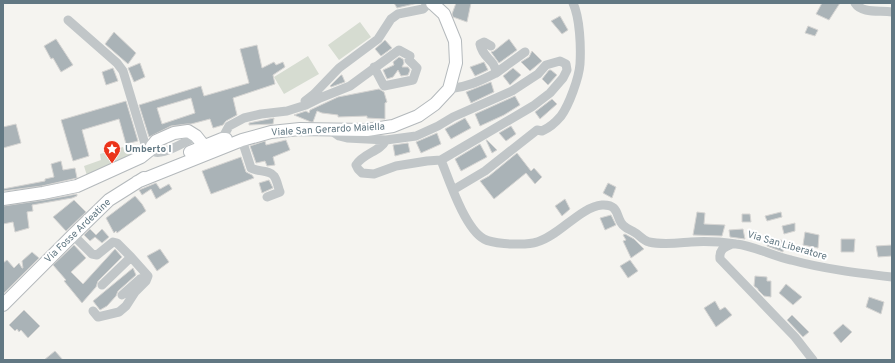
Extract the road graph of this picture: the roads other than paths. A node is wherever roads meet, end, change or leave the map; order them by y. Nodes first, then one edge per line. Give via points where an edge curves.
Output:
1 (429, 3) edge
2 (432, 3) edge
3 (573, 3) edge
4 (855, 3) edge
5 (892, 12) edge
6 (68, 20) dead end
7 (491, 46) dead end
8 (525, 52) dead end
9 (374, 67) junction
10 (496, 73) junction
11 (449, 89) junction
12 (296, 107) junction
13 (328, 129) junction
14 (222, 139) junction
15 (242, 140) junction
16 (386, 140) junction
17 (204, 146) junction
18 (151, 149) junction
19 (441, 160) junction
20 (137, 182) junction
21 (453, 190) junction
22 (267, 197) dead end
23 (3, 199) edge
24 (73, 235) junction
25 (733, 243) junction
26 (131, 257) junction
27 (148, 276) junction
28 (892, 277) edge
29 (102, 285) dead end
30 (122, 294) dead end
31 (3, 305) edge
32 (94, 311) dead end
33 (813, 360) edge

1 - 12 street via 423,9 398,14 391,19 378,39 339,68 314,94
2 - 11 main road, Viale San Gerardo Maiella via 444,14 455,41 456,63
3 - 21 street via 577,15 580,65 576,82 560,116 548,129 537,130 485,171
4 - 5 street via 864,10
6 - 18 street via 123,71 145,144
7 - 10 street via 484,42 480,44 481,51 495,67
8 - 10 street
9 - 9 street via 399,50 410,56 409,60 417,68 413,80 384,86
9 - 12 street via 350,86
10 - 11 street via 473,84
11 - 13 main road, Viale San Gerardo Maiella via 435,104 418,116 393,126 367,130
12 - 14 street via 240,120 229,126
13 - 15 main road, Viale San Gerardo Maiella via 271,132
13 - 16 street via 347,138
14 - 15 main road, Viale San Gerardo Maiella
14 - 17 main road, Via Fosse Ardeatine
15 - 20 main road
15 - 22 street via 252,168 270,172 274,176 280,192
16 - 19 street via 375,151 358,161 356,165 362,173 374,174 396,166
16 - 19 street via 416,136 512,91 538,74 546,65 560,61 566,64 565,74 550,93 533,106
17 - 18 main road via 188,131 174,133 156,141
17 - 20 main road, Via Fosse Ardeatine via 170,161
18 - 23 main road via 141,157 77,186
19 - 21 street, Via San Liberatore
20 - 24 main road, Via Fosse Ardeatine via 109,200
21 - 25 street, Via San Liberatore via 455,198 476,233 484,239 500,243 538,242 551,236 584,212 602,205 614,208 624,227 650,242
24 - 26 street via 92,254 97,255 113,242
24 - 31 main road, Via Fosse Ardeatine
25 - 28 street, Via San Liberatore via 752,246 767,253 828,269
25 - 33 street via 722,249 719,253 720,259
26 - 27 street
26 - 29 street
27 - 30 street via 140,279
27 - 32 street via 119,312 98,316

